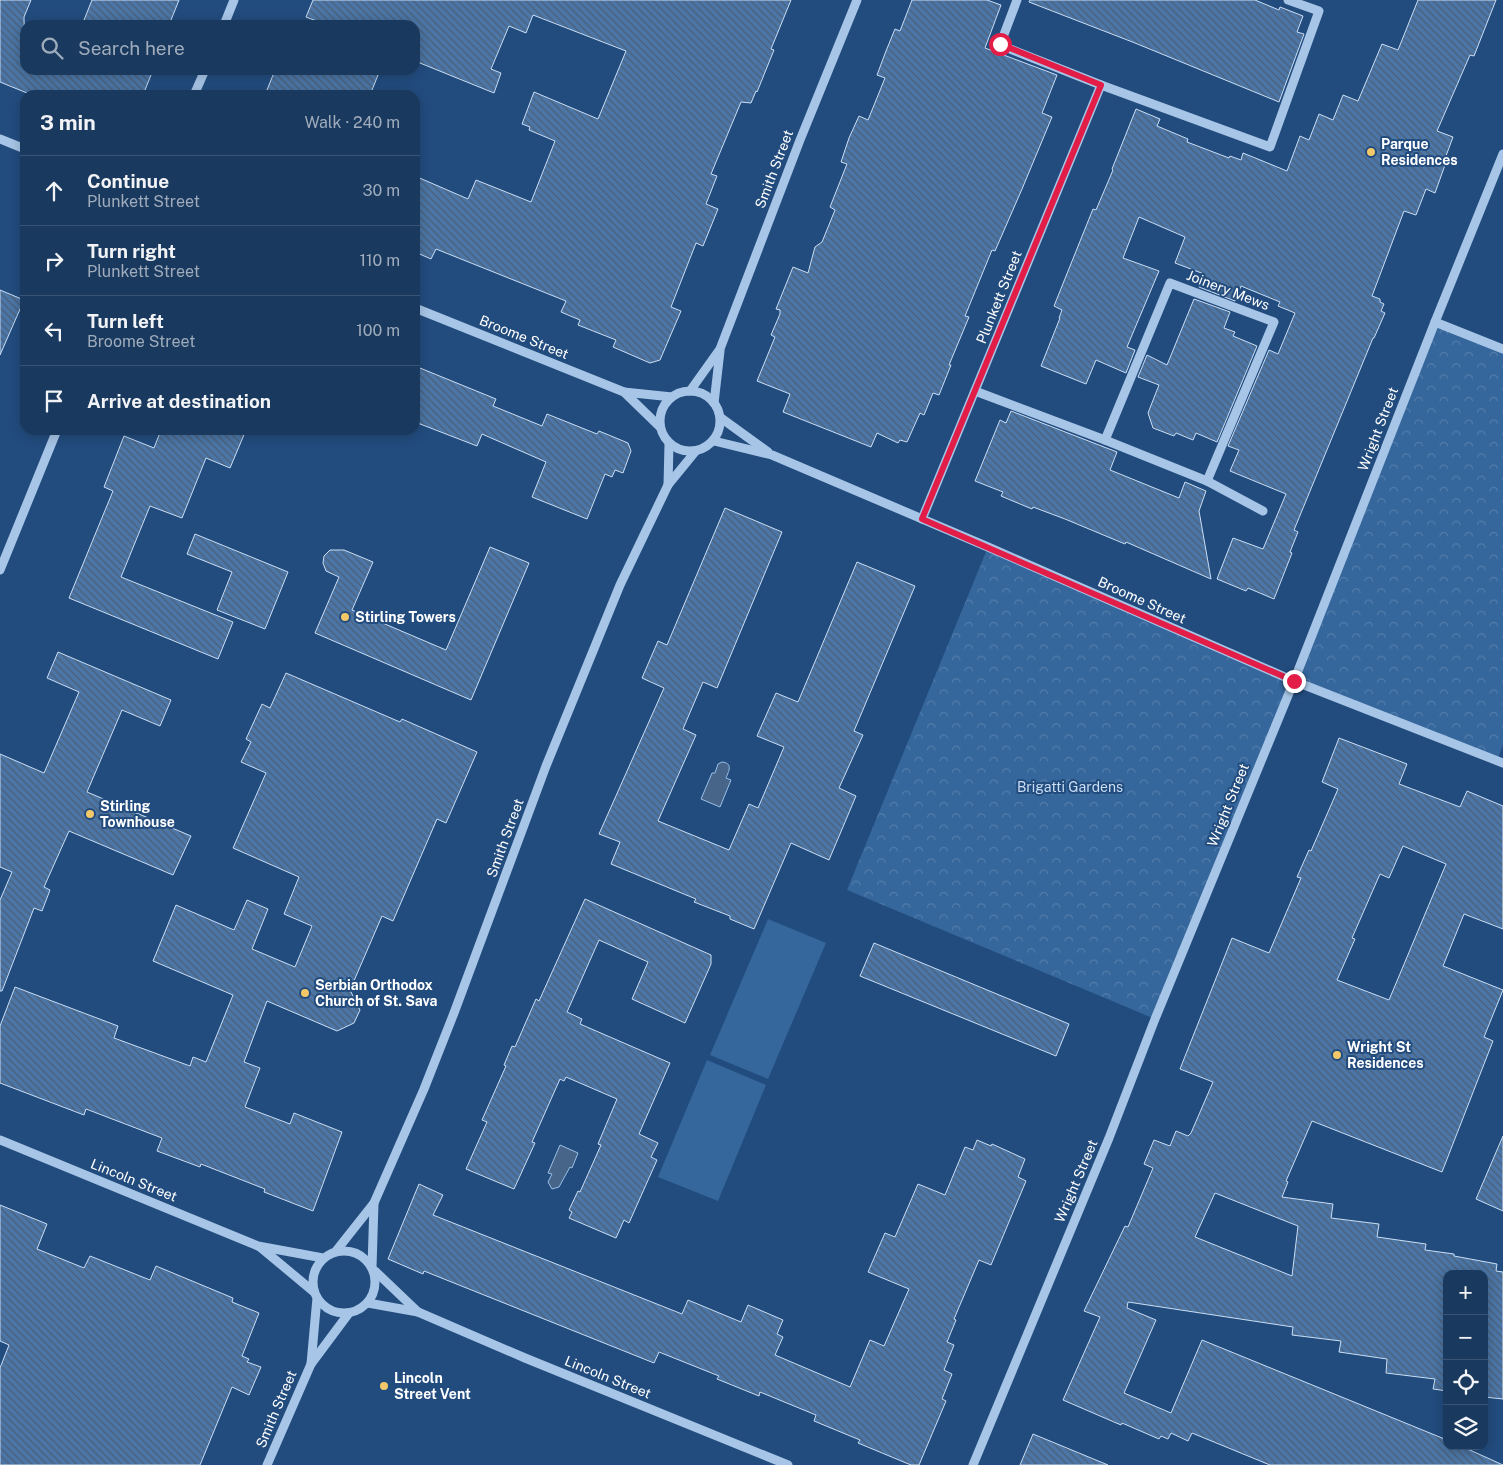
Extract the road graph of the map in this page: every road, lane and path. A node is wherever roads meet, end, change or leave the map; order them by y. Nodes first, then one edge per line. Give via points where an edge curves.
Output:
1 (234, 0) edge
2 (857, 0) edge
3 (1017, 0) edge
4 (1288, 0) edge
5 (226, 20) edge
6 (203, 75) edge
7 (1101, 85) junction
8 (196, 90) edge
9 (0, 139) edge
10 (20, 147) edge
11 (1503, 154) edge
12 (420, 310) edge
13 (1435, 322) junction
14 (720, 349) junction
15 (1503, 349) edge
16 (975, 390) junction
17 (690, 391) junction
18 (624, 392) junction
19 (672, 397) junction
20 (714, 403) junction
21 (721, 418) junction
22 (660, 427) junction
23 (55, 435) edge
24 (1105, 440) junction
25 (714, 441) junction
26 (669, 444) junction
27 (695, 452) junction
28 (772, 455) junction
29 (1207, 481) junction
30 (668, 485) junction
31 (1263, 511) dead end
32 (922, 519) junction
33 (0, 570) edge
34 (1294, 681) junction
35 (1503, 763) edge
36 (0, 1140) edge
37 (374, 1203) junction
38 (258, 1246) junction
39 (336, 1251) junction
40 (323, 1258) junction
41 (373, 1269) junction
42 (315, 1295) junction
43 (368, 1303) junction
44 (418, 1312) junction
45 (350, 1313) junction
46 (311, 1364) junction
47 (267, 1465) edge
48 (788, 1465) edge
49 (973, 1465) edge

1 - 5 street
2 - 14 street, Smith Street
3 - 7 street via 1000,44
4 - 7 street via 1319,11 1270,147
6 - 8 street
7 - 16 street, Plunkett Street
9 - 10 street
11 - 13 street, Wright Street
12 - 18 street, Broome Street
13 - 15 street
13 - 34 street, Wright Street
14 - 17 street, Smith Street
14 - 20 street, Smith Street
16 - 24 street
16 - 32 street, Plunkett Street
17 - 19 street
17 - 20 street via 700,392
18 - 19 street, Broome Street
18 - 22 street, Broome Street
19 - 22 street via 662,411
20 - 21 street
21 - 25 street
21 - 28 street, Broome Street
22 - 26 street
23 - 33 street
24 - 29 street
24 - 29 street, Joinery Mews via 1170,283 1274,322
25 - 27 street
25 - 28 street, Broome Street
26 - 27 street
26 - 30 street, Smith Street
27 - 30 street, Smith Street
28 - 32 street, Broome Street
29 - 31 street
30 - 37 street, Smith Street via 620,585 553,748 451,1022
32 - 34 street, Broome Street
34 - 35 street, Broome Street
34 - 49 street, Wright Street
36 - 38 street, Lincoln Street
37 - 39 street, Smith Street
37 - 41 street, Smith Street
38 - 40 street, Lincoln Street
38 - 42 street, Lincoln Street
39 - 40 street
39 - 41 street via 357,1253 366,1258
40 - 42 street via 316,1266 312,1281
41 - 43 street via 376,1282
41 - 44 street, Lincoln Street
42 - 45 street via 334,1312
42 - 46 street, Smith Street
43 - 44 street, Lincoln Street
43 - 45 street
44 - 48 street, Lincoln Street
45 - 46 street, Smith Street
46 - 47 street, Smith Street

